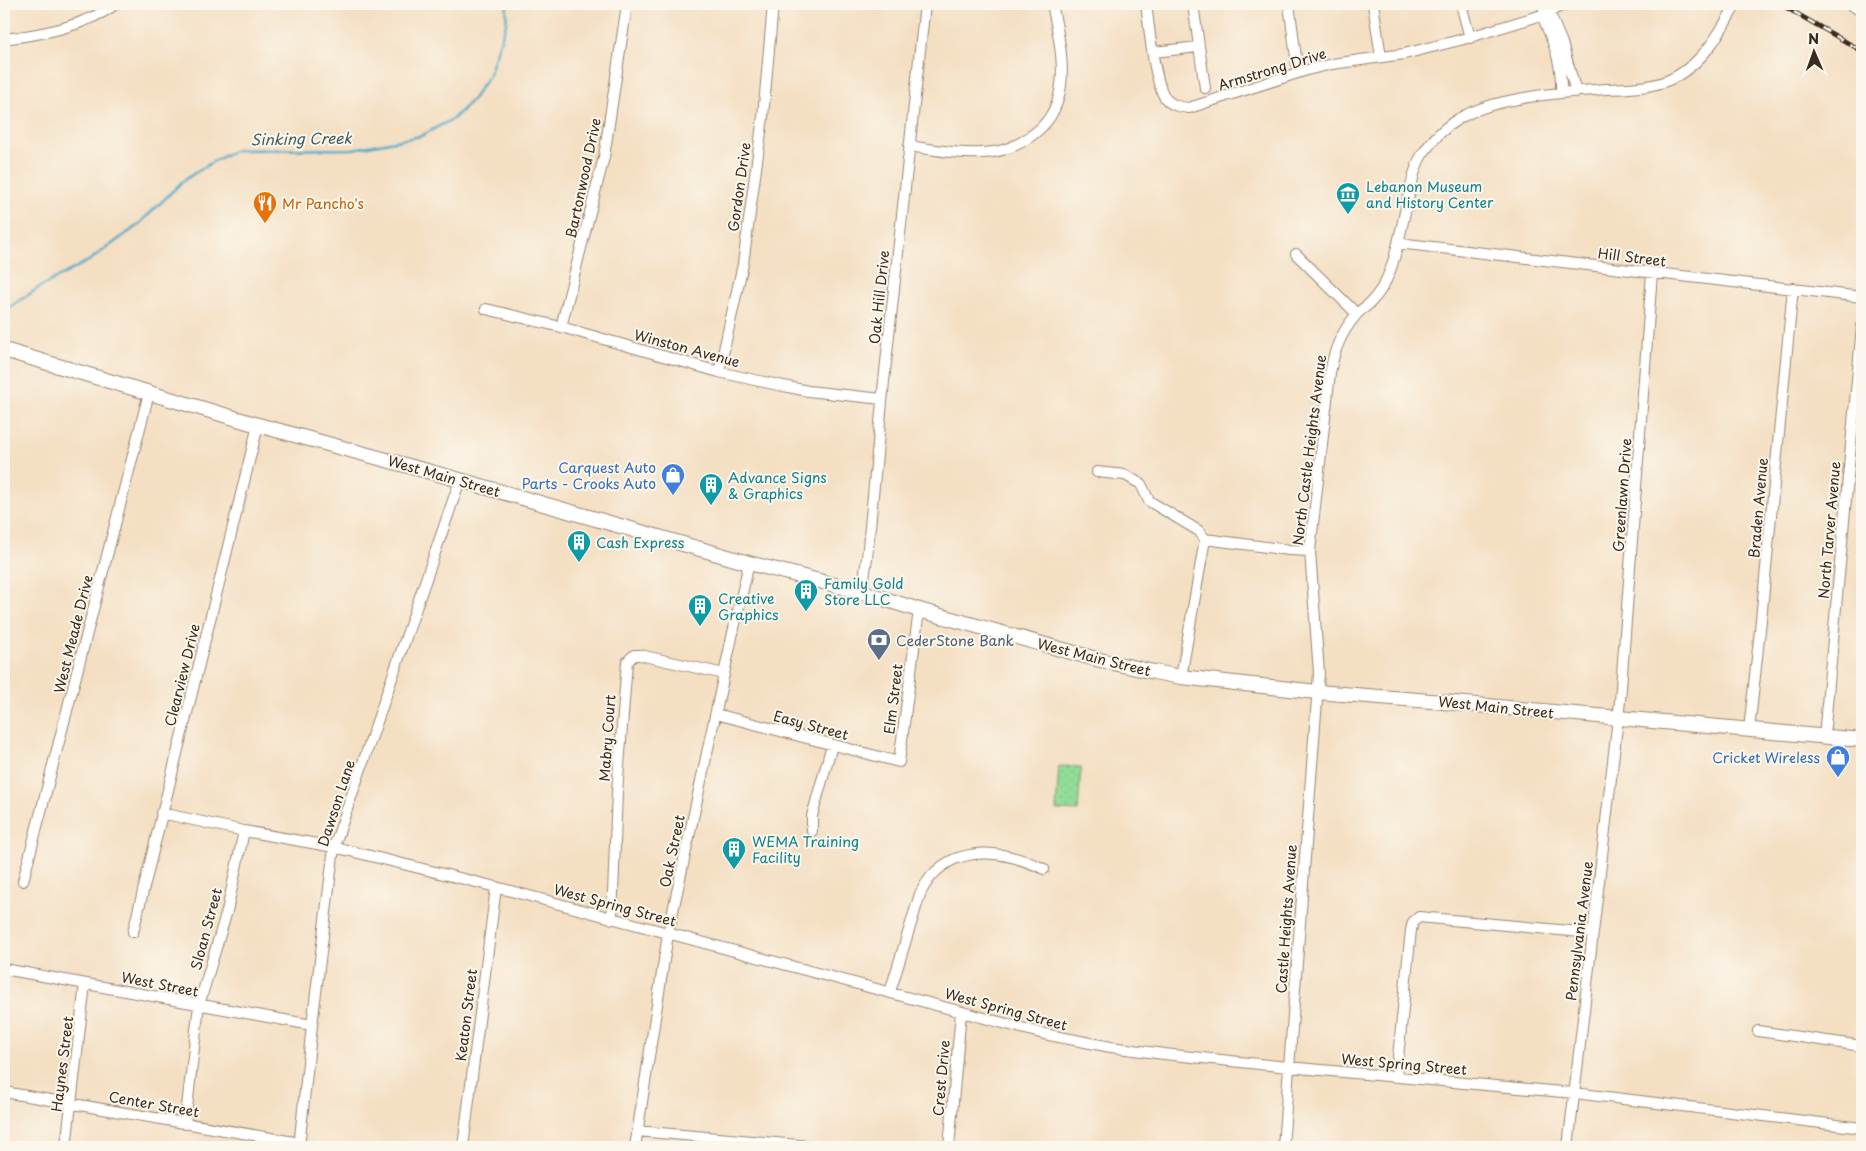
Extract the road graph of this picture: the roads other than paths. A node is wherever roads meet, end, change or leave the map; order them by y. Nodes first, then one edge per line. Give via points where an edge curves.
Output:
1 (116, 4) edge
2 (627, 4) edge
3 (773, 4) edge
4 (925, 4) edge
5 (1052, 4) edge
6 (1146, 4) edge
7 (1192, 4) edge
8 (1289, 4) edge
9 (1373, 4) edge
10 (1461, 4) edge
11 (1566, 4) edge
12 (1736, 4) edge
13 (1853, 4) edge
14 (1862, 9) edge
15 (1545, 11) edge
16 (1470, 38) junction
17 (4, 40) edge
18 (1198, 47) junction
19 (1154, 52) junction
20 (1381, 57) junction
21 (1298, 73) junction
22 (1205, 88) dead end
23 (1576, 92) junction
24 (1561, 93) junction
25 (909, 146) junction
26 (1398, 243) junction
27 (1296, 254) dead end
28 (1652, 273) junction
29 (1793, 288) junction
30 (1862, 297) edge
31 (486, 309) dead end
32 (1357, 314) junction
33 (1862, 326) edge
34 (561, 327) junction
35 (6, 351) edge
36 (719, 372) junction
37 (149, 393) junction
38 (882, 399) junction
39 (258, 425) junction
40 (1097, 472) dead end
41 (460, 480) junction
42 (1205, 539) junction
43 (1310, 551) junction
44 (749, 563) junction
45 (862, 592) junction
46 (918, 610) junction
47 (724, 674) junction
48 (1181, 677) junction
49 (1317, 692) junction
50 (716, 714) junction
51 (1618, 719) junction
52 (1749, 730) junction
53 (1824, 737) junction
54 (1862, 740) edge
55 (832, 745) junction
56 (899, 762) joint
57 (161, 813) junction
58 (244, 831) junction
59 (812, 831) dead end
60 (334, 847) junction
61 (1044, 869) dead end
62 (23, 881) dead end
63 (496, 887) junction
64 (612, 919) junction
65 (133, 932) dead end
66 (1592, 933) junction
67 (668, 934) junction
68 (4, 969) edge
69 (85, 984) junction
70 (890, 992) junction
71 (199, 1005) junction
72 (961, 1012) junction
73 (312, 1025) junction
74 (1758, 1031) dead end
75 (1862, 1046) edge
76 (1288, 1067) junction
77 (1396, 1078) junction
78 (4, 1092) edge
79 (1574, 1093) junction
80 (71, 1104) junction
81 (185, 1124) junction
82 (1862, 1128) edge
83 (637, 1131) junction
84 (300, 1145) edge
85 (66, 1147) edge
86 (463, 1147) edge
87 (635, 1147) edge
88 (821, 1147) edge
89 (949, 1147) edge
90 (1283, 1147) edge
91 (1568, 1147) edge

1 - 17 street via 82,22
2 - 34 street, Bartonwood Drive via 604,158
3 - 36 street, Gordon Drive via 763,117 743,264
4 - 25 street, Oak Hill Drive
5 - 25 street via 1062,83 1047,122 1020,144 994,152 965,153
6 - 19 street, Armstrong Drive
7 - 18 street
8 - 21 street
9 - 20 street
10 - 16 street
11 - 15 street, Armstrong Drive
12 - 23 street, North Castle Heights Avenue via 1703,57 1678,76 1650,86
13 - 14 main road
15 - 16 street, Armstrong Drive
15 - 23 street via 1562,43
15 - 24 street via 1561,72
16 - 20 street, Armstrong Drive
18 - 19 street
18 - 22 street
19 - 21 street, Armstrong Drive via 1158,81 1166,99 1176,106 1189,108
20 - 21 street, Armstrong Drive
23 - 24 street, North Castle Heights Avenue
24 - 26 street, North Castle Heights Avenue via 1482,108 1461,117 1439,134 1415,169
25 - 38 street, Oak Hill Drive
26 - 28 street, Hill Street
26 - 32 street, North Castle Heights Avenue via 1390,273 1370,303
27 - 32 street
28 - 29 street, Hill Street
28 - 51 street, Greenlawn Drive
29 - 30 street, Hill Street
29 - 52 street, Braden Avenue
31 - 34 street, Winston Avenue
32 - 43 street, North Castle Heights Avenue via 1341,336 1333,355
33 - 53 street, North Tarver Avenue
34 - 36 street, Winston Avenue
35 - 37 main road, West Main Street
36 - 38 street, Winston Avenue via 808,391
37 - 39 main road, West Main Street
37 - 62 street, West Meade Drive
38 - 45 street, Oak Hill Drive
39 - 41 main road, West Main Street
39 - 57 street, Clearview Drive
40 - 42 street via 1125,475 1141,484 1149,501 1199,531
41 - 44 main road, West Main Street
41 - 60 street, Dawson Lane
42 - 43 street
42 - 48 street
43 - 49 street, North Castle Heights Avenue via 1318,649
44 - 45 main road, West Main Street
44 - 47 street, Oak Street
45 - 46 main road, West Main Street
46 - 48 main road, West Main Street via 1100,660
46 - 56 street, Elm Street
47 - 50 street, Oak Street
47 - 64 street, Mabry Court via 640,655 634,655 627,662
48 - 49 main road, West Main Street
49 - 51 main road, West Main Street
49 - 76 street, Castle Heights Avenue
50 - 55 street, Easy Street
50 - 67 street, Oak Street
51 - 52 main road, West Main Street
51 - 66 street, Pennsylvania Avenue
52 - 53 main road, West Main Street
53 - 54 main road, West Main Street
55 - 56 street, Easy Street
55 - 59 street via 812,816
57 - 58 street, West Spring Street
57 - 65 street, Clearview Drive
58 - 60 street, West Spring Street
58 - 71 street, Sloan Street via 227,911
60 - 63 street, West Spring Street
60 - 73 street, Dawson Lane
61 - 70 street via 1028,861 982,853 958,858 941,867 925,883 920,894
63 - 64 street, West Spring Street
63 - 86 street, Keaton Street
64 - 67 street, West Spring Street
66 - 77 street via 1419,917 1411,930
66 - 79 street, Pennsylvania Avenue
67 - 70 street, West Spring Street
67 - 83 street, Oak Street
68 - 69 street, West Street
69 - 71 street, West Street
69 - 80 street, Haynes Street
70 - 72 street, West Spring Street
71 - 73 street, West Street
71 - 81 street, Sloan Street
72 - 76 street, West Spring Street via 1083,1042
72 - 89 street, Crest Drive
73 - 84 street, Dawson Lane
74 - 75 street
76 - 77 street, West Spring Street
76 - 90 street, Castle Heights Avenue
77 - 79 street, West Spring Street
78 - 80 street, Center Street
79 - 82 street, West Spring Street
79 - 91 street, Pennsylvania Avenue
80 - 81 street, Center Street
80 - 85 street, Haynes Street
81 - 84 street, Center Street
83 - 87 street, Oak Street
83 - 88 street

